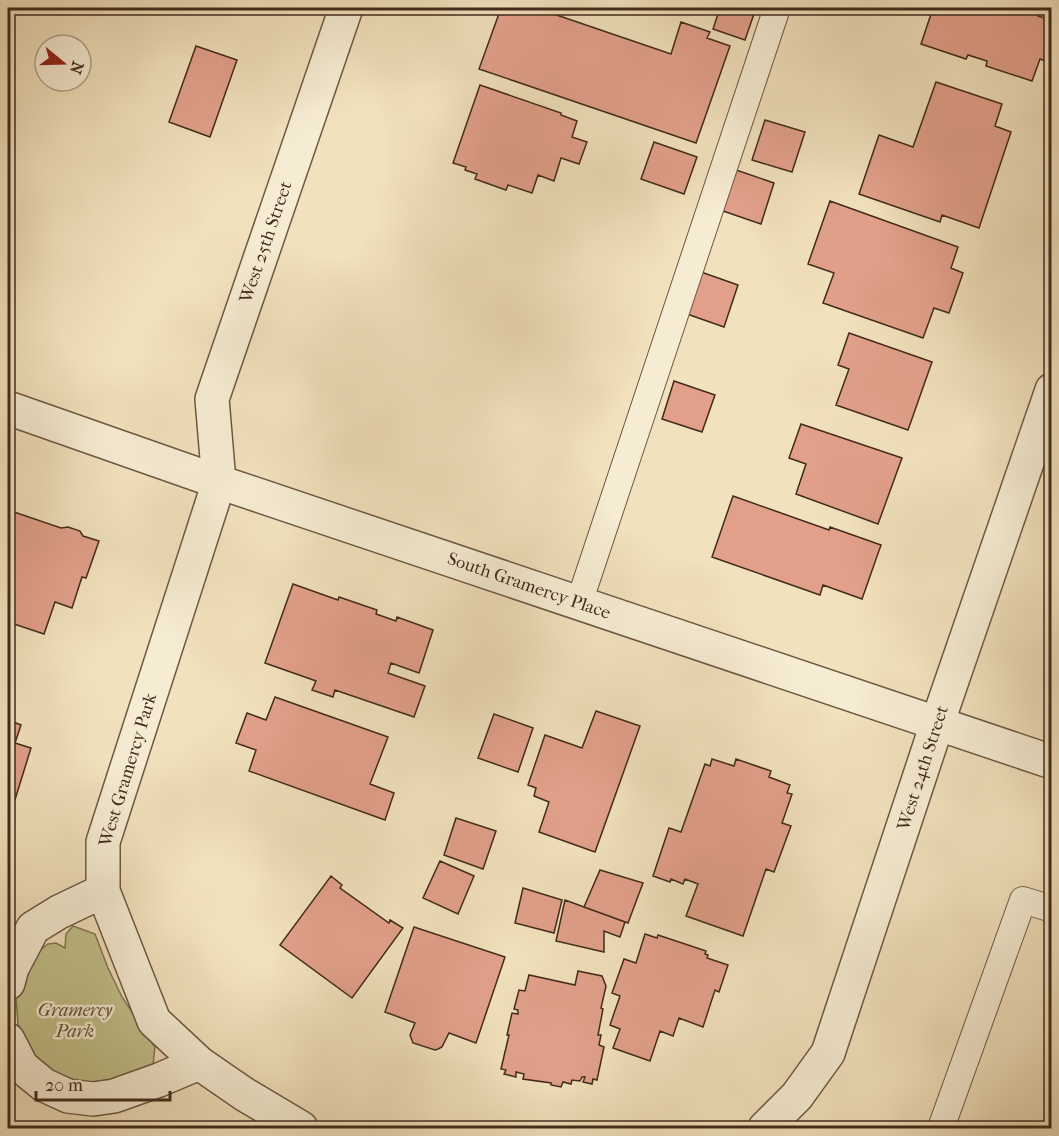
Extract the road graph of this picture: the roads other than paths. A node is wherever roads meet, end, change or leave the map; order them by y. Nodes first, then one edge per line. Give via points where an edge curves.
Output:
1 (346, 8) edge
2 (777, 8) edge
3 (1052, 390) edge
4 (8, 408) edge
5 (219, 482) junction
6 (579, 603) junction
7 (937, 724) junction
8 (1052, 762) edge
9 (103, 891) junction
10 (1052, 909) edge
11 (8, 983) edge
12 (8, 1040) edge
13 (199, 1063) junction
14 (301, 1128) edge
15 (765, 1128) edge
16 (941, 1128) edge

1 - 5 street, West 25th Street via 212,399
2 - 6 lane
3 - 7 street, West 24th Street
4 - 5 street, South Gramercy Place
5 - 6 street, South Gramercy Place
5 - 9 street, West Gramercy Park via 103,842
6 - 7 street, South Gramercy Place
7 - 8 street, South Gramercy Place
7 - 15 street, West 24th Street via 828,1053 797,1096
9 - 11 street via 33,928
9 - 13 street, West Gramercy Park via 154,1021
10 - 16 lane via 1023,900
12 - 13 street via 22,1067 44,1085 68,1096 93,1099 114,1095
13 - 14 street, West Gramercy Park

